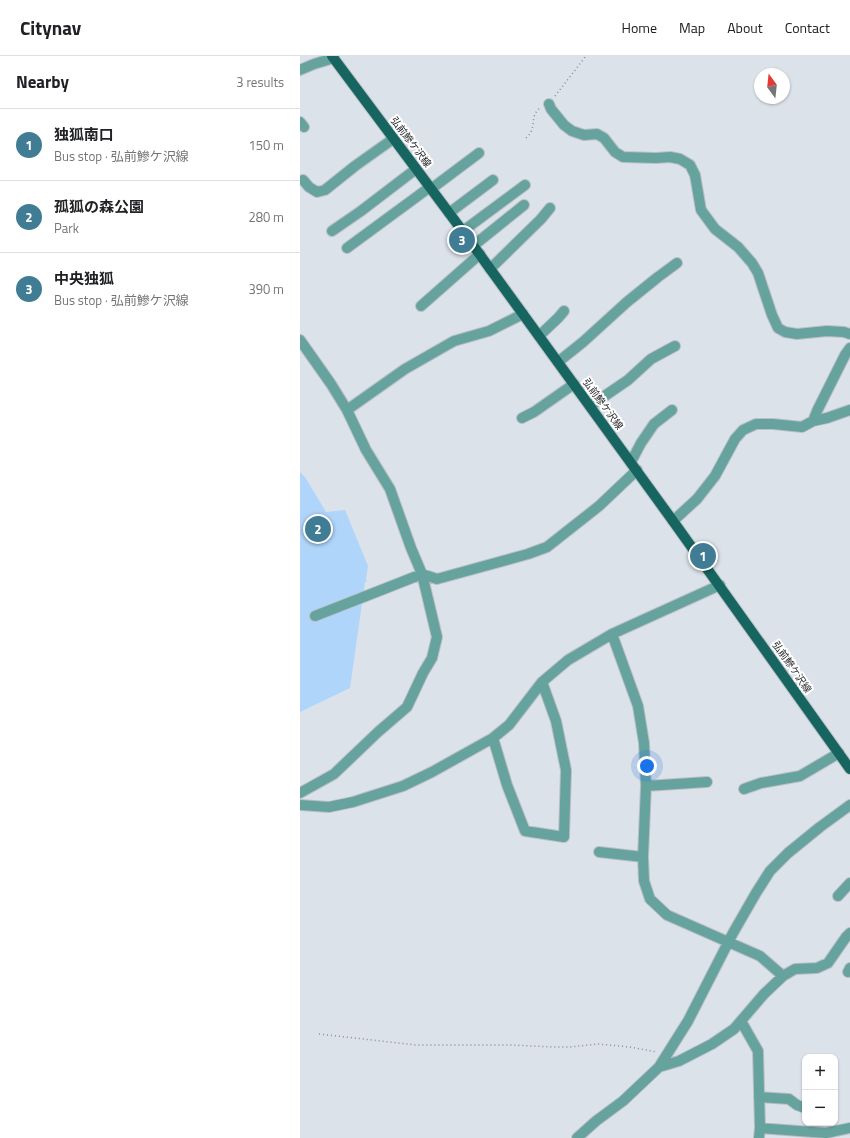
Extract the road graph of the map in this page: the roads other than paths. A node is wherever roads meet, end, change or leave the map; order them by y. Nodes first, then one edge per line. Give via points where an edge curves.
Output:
1 (333, 57) edge
2 (300, 70) edge
3 (549, 104) dead end
4 (393, 139) junction
5 (479, 153) dead end
6 (416, 169) junction
7 (303, 180) dead end
8 (493, 180) dead end
9 (525, 185) dead end
10 (431, 188) junction
11 (524, 205) dead end
12 (550, 208) dead end
13 (449, 213) junction
14 (332, 230) dead end
15 (463, 231) junction
16 (473, 246) junction
17 (347, 248) dead end
18 (480, 254) junction
19 (677, 263) dead end
20 (490, 269) junction
21 (421, 306) dead end
22 (564, 311) dead end
23 (523, 314) junction
24 (850, 334) edge
25 (539, 336) junction
26 (300, 340) edge
27 (675, 346) dead end
28 (850, 348) edge
29 (558, 362) junction
30 (574, 384) junction
31 (590, 406) junction
32 (347, 410) junction
33 (672, 410) dead end
34 (850, 410) edge
35 (522, 418) dead end
36 (813, 421) junction
37 (631, 462) junction
38 (637, 470) junction
39 (673, 520) junction
40 (422, 574) junction
41 (720, 585) junction
42 (315, 616) dead end
43 (612, 634) junction
44 (542, 682) junction
45 (493, 738) junction
46 (839, 753) junction
47 (850, 769) edge
48 (707, 782) dead end
49 (646, 786) junction
50 (744, 789) dead end
51 (300, 793) edge
52 (300, 805) edge
53 (850, 805) edge
54 (599, 852) dead end
55 (643, 857) junction
56 (850, 883) edge
57 (838, 896) dead end
58 (849, 937) edge
59 (728, 942) junction
60 (783, 976) junction
61 (741, 1021) junction
62 (659, 1067) junction
63 (759, 1097) junction
64 (802, 1107) edge
65 (825, 1128) edge
66 (850, 1128) edge
67 (760, 1133) edge
68 (578, 1138) edge

1 - 2 street
1 - 4 main road, 弘前鰺ケ沢線
3 - 24 street via 564,125 572,131 597,134 623,157 670,157 690,165 695,175 701,210 715,229 738,247 758,273 778,328 796,334
4 - 6 main road, 弘前鰺ケ沢線
4 - 7 street via 325,190 317,192
5 - 10 street
6 - 10 main road, 弘前鰺ケ沢線
6 - 14 street
8 - 13 street
9 - 15 street
10 - 13 main road, 弘前鰺ケ沢線
10 - 17 street
11 - 16 street
12 - 20 street via 542,219
13 - 15 main road, 弘前鰺ケ沢線
15 - 16 main road, 弘前鰺ケ沢線
16 - 18 main road, 弘前鰺ケ沢線
18 - 20 main road, 弘前鰺ケ沢線
18 - 21 street
19 - 29 street
20 - 23 main road, 弘前鰺ケ沢線
22 - 25 street
23 - 25 main road, 弘前鰺ケ沢線
23 - 32 street via 489,331 454,341 406,369
25 - 29 main road, 弘前鰺ケ沢線
26 - 32 street
27 - 31 street via 651,359 628,380
28 - 36 street
29 - 30 main road, 弘前鰺ケ沢線
30 - 31 main road, 弘前鰺ケ沢線
30 - 35 street
31 - 37 main road, 弘前鰺ケ沢線
32 - 40 street via 366,450 390,489
33 - 37 street via 654,424
34 - 36 street
36 - 39 street via 802,427 756,424 743,430 706,488
37 - 38 main road, 弘前鰺ケ沢線
38 - 39 main road, 弘前鰺ケ沢線
38 - 40 street via 599,506 547,547 437,579
39 - 41 main road, 弘前鰺ケ沢線
40 - 42 street
40 - 51 street via 437,637 432,658 408,707 334,774
41 - 43 street
41 - 46 main road, 弘前鰺ケ沢線
43 - 44 street via 568,660
43 - 49 street via 638,706 644,743
44 - 45 street via 509,724
44 - 45 street via 556,721 566,770 564,837 525,831 507,785
45 - 52 street via 403,786 329,807
46 - 47 main road, 弘前鰺ケ沢線
46 - 50 street via 800,776
48 - 49 street
49 - 55 street
53 - 59 street via 788,853 770,871
54 - 55 street
55 - 59 street via 644,881 650,899 667,915
56 - 57 street
58 - 60 street via 828,963 817,968 795,970
59 - 60 street via 760,956
59 - 62 street via 688,1021
60 - 61 street
61 - 62 street via 712,1044 679,1061
61 - 63 street via 758,1051
62 - 68 street
63 - 64 street via 789,1099
63 - 67 street
65 - 66 street
65 - 67 street

